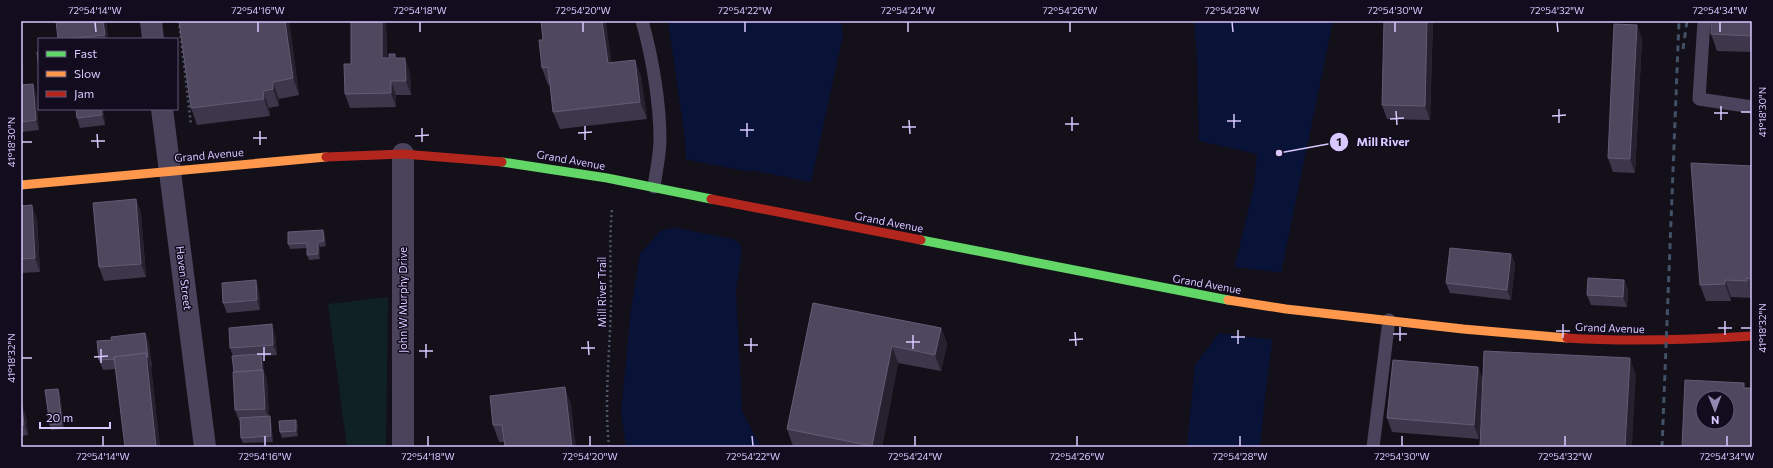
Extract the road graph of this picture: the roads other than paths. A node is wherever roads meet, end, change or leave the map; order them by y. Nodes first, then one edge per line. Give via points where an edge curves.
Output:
1 (151, 21) edge
2 (642, 21) edge
3 (1704, 21) edge
4 (153, 38) edge
5 (1752, 107) edge
6 (162, 110) edge
7 (403, 154) junction
8 (170, 170) junction
9 (21, 186) edge
10 (654, 187) junction
11 (1389, 320) junction
12 (1752, 336) edge
13 (205, 447) edge
14 (403, 447) edge
15 (1373, 447) edge

1 - 4 street
2 - 10 lane via 651,57 659,124
3 - 5 lane via 1699,100
6 - 8 street, Haven Street
7 - 8 main road, Grand Avenue via 315,157
7 - 10 main road, Grand Avenue via 514,162
7 - 14 street, John W Murphy Drive
8 - 9 main road, Grand Avenue
8 - 13 street, Haven Street
10 - 11 main road, Grand Avenue via 1218,299
11 - 12 main road, Grand Avenue via 1608,342
11 - 15 lane

